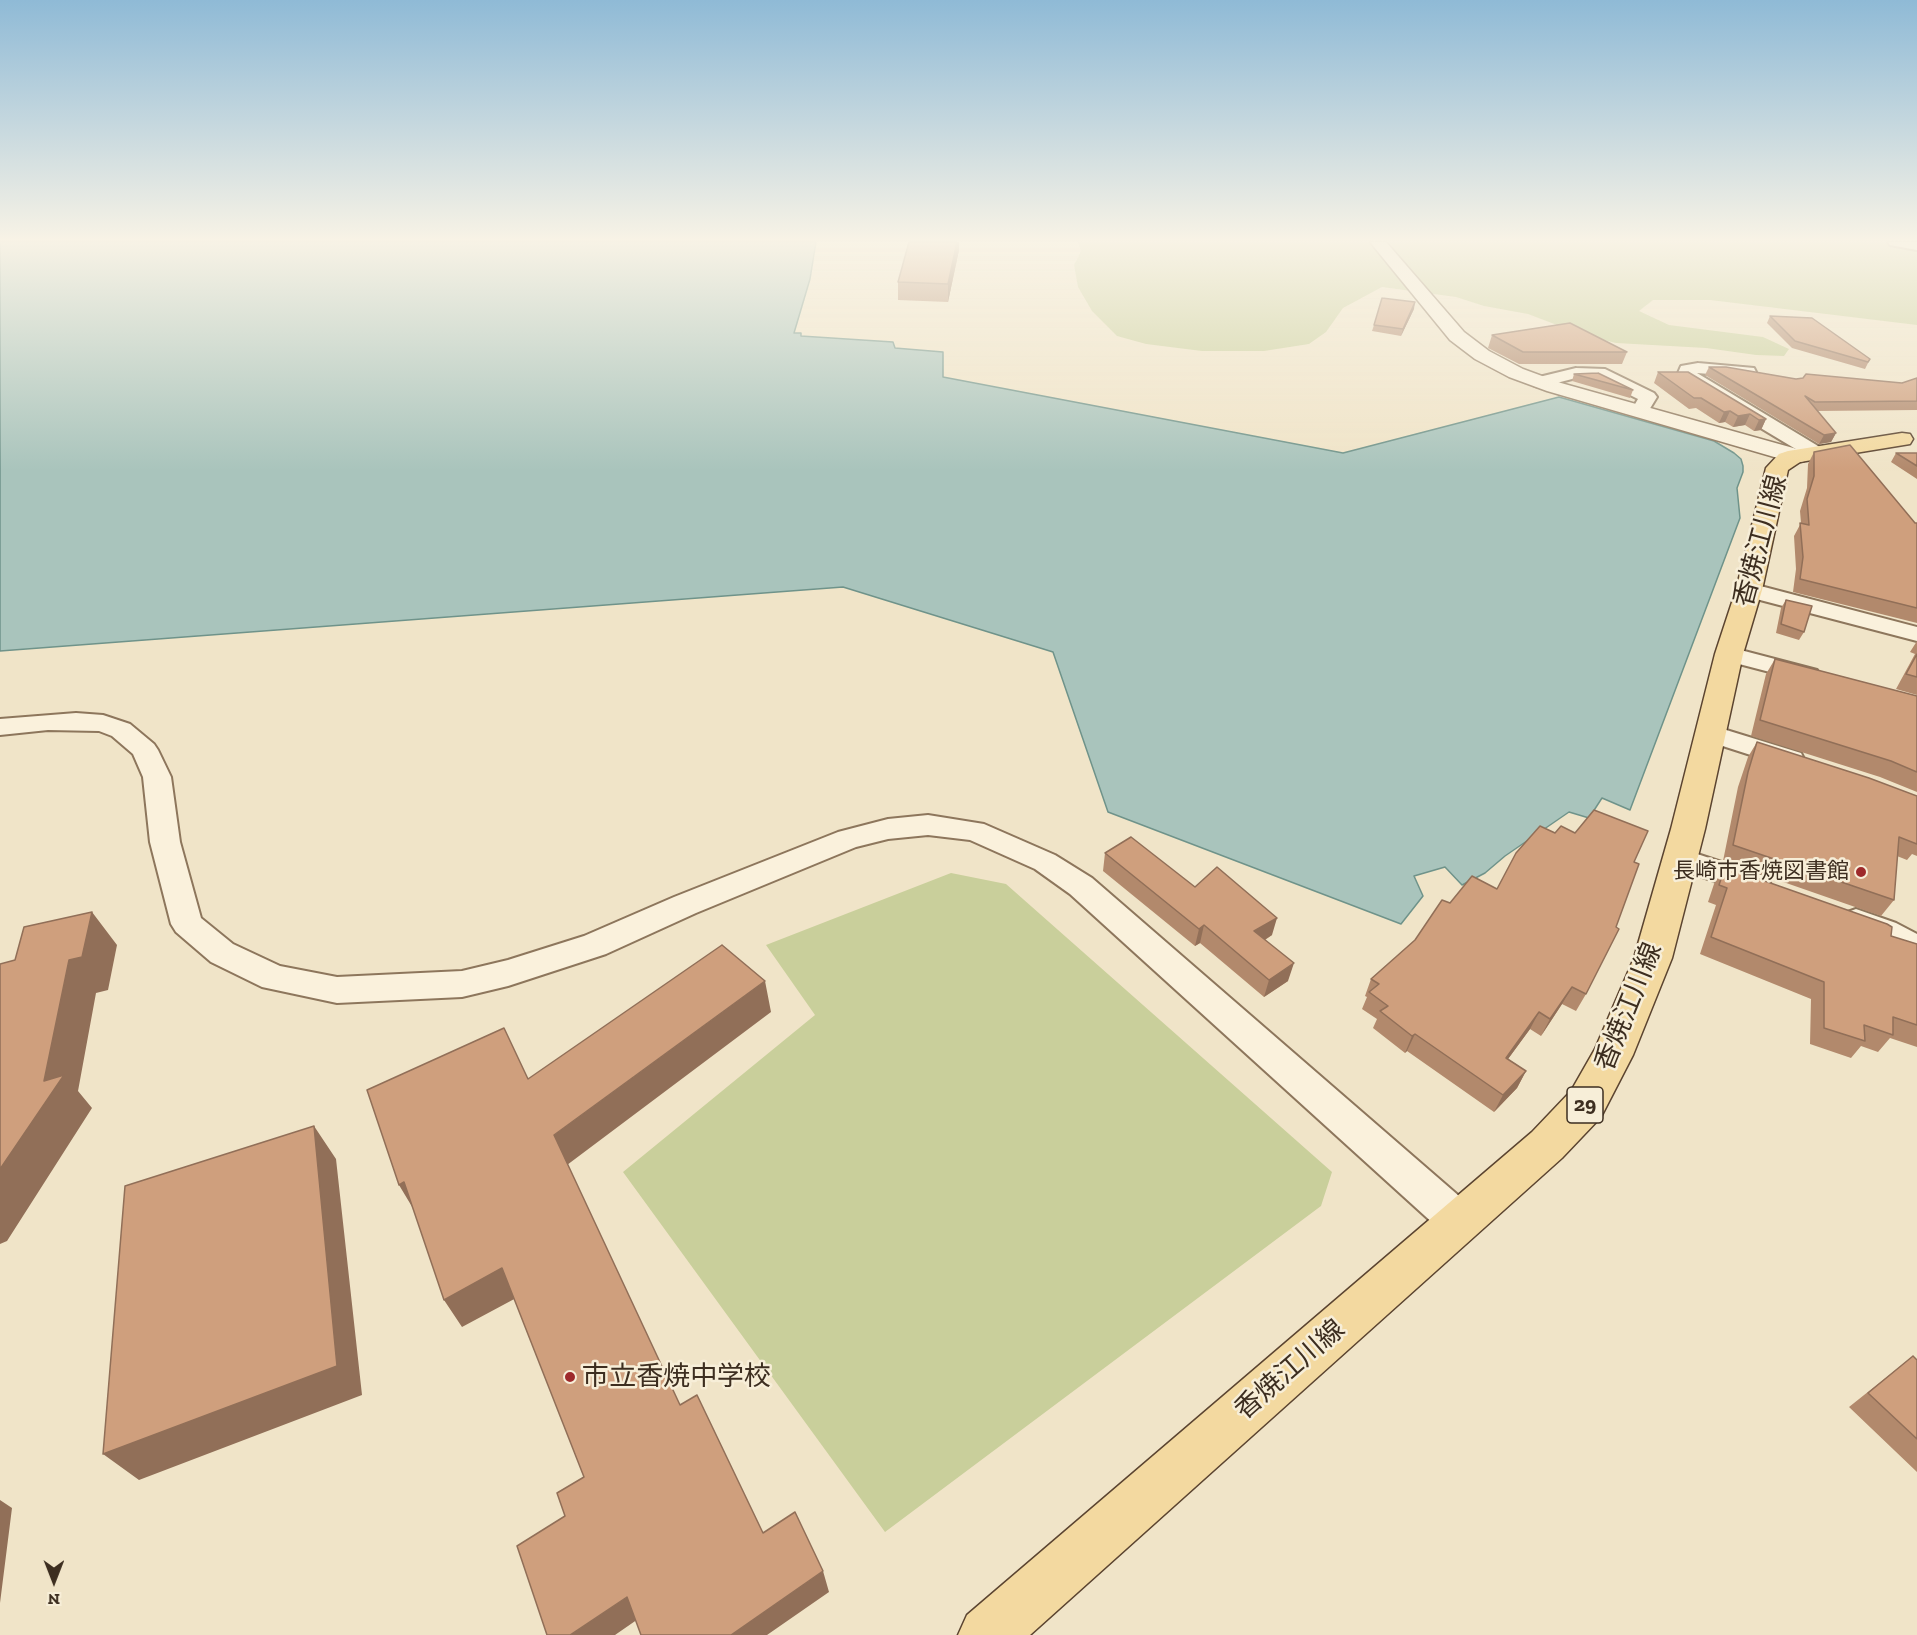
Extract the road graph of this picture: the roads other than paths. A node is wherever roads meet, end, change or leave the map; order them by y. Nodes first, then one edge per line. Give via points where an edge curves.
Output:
1 (1442, 318) edge
2 (1760, 374) edge
3 (1665, 375) edge
4 (1689, 375) junction
5 (1607, 376) junction
6 (1642, 376) dead end
7 (1541, 382) junction
8 (1640, 411) junction
9 (1902, 439) dead end
10 (1806, 454) junction
11 (1749, 590) junction
12 (1917, 634) edge
13 (1729, 654) junction
14 (1827, 680) edge
15 (0, 727) edge
16 (1710, 733) junction
17 (1812, 766) edge
18 (1679, 858) junction
19 (1788, 896) edge
20 (1831, 912) edge
21 (1917, 949) edge
22 (1460, 1222) junction
23 (987, 1635) edge

1 - 7 street via 1482,355 1516,374
2 - 4 street via 1698,368 1687,370
3 - 4 street
4 - 10 street
5 - 6 street
5 - 7 street via 1576,373
5 - 8 street via 1648,397
7 - 8 street
8 - 10 street
9 - 10 main road
10 - 11 main road, 香焼江川線 / 29 via 1782,463 1775,474
11 - 12 street
11 - 13 main road, 香焼江川線 / 29
13 - 14 street
13 - 16 main road, 香焼江川線 / 29
15 - 22 street via 76,721 103,723 121,730 145,750 157,777 165,842 187,924 222,953 274,978 337,990 462,984 508,973 595,945 848,839 928,825 974,831 1045,862 1081,886
16 - 17 street
16 - 18 main road, 香焼江川線 / 29
18 - 19 street
18 - 22 main road, 香焼江川線 / 29 via 1653,958 1613,1055 1586,1104 1547,1145
20 - 21 street via 1885,931
22 - 23 main road, 香焼江川線 / 29

